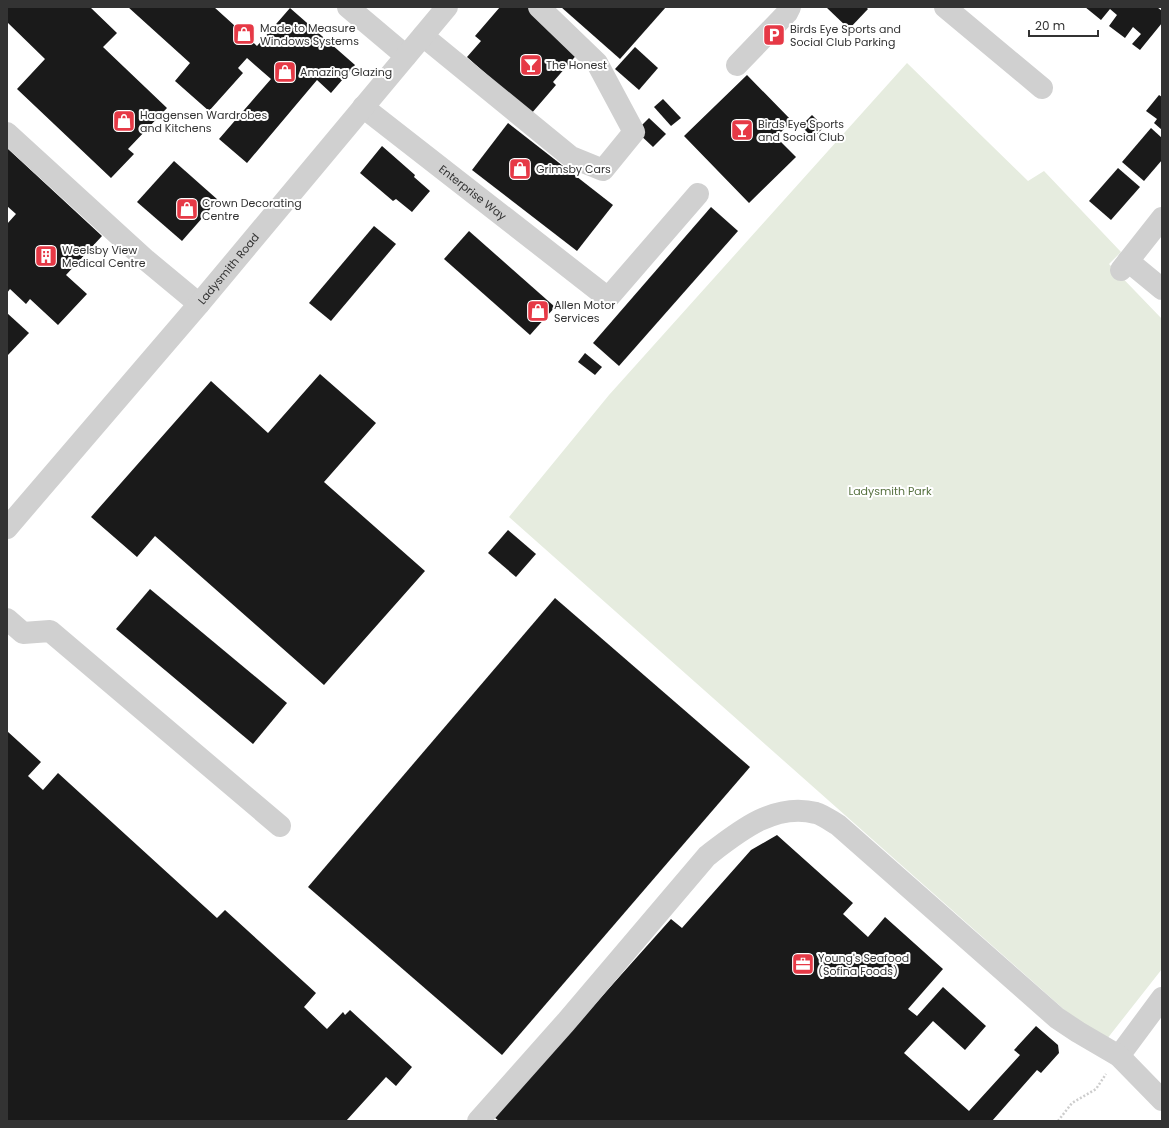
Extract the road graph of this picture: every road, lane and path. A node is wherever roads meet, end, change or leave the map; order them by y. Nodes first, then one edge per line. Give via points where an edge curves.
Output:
1 (348, 7) edge
2 (448, 7) edge
3 (539, 7) edge
4 (790, 7) edge
5 (945, 7) edge
6 (423, 36) junction
7 (406, 56) junction
8 (737, 66) dead end
9 (1042, 88) dead end
10 (363, 107) junction
11 (7, 133) edge
12 (698, 194) dead end
13 (1162, 218) edge
14 (1162, 289) edge
15 (199, 304) junction
16 (7, 528) edge
17 (7, 619) edge
18 (280, 826) dead end
19 (1162, 998) edge
20 (1118, 1056) junction
21 (1162, 1100) edge
22 (478, 1121) edge
23 (1058, 1121) edge

1 - 7 street
2 - 6 street, Ladysmith Road
3 - 6 street via 597,63 634,132 603,170 571,157
4 - 8 street
5 - 9 street
6 - 7 street, Ladysmith Road
7 - 10 street, Ladysmith Road
10 - 12 street, Enterprise Way via 608,298
10 - 15 street, Ladysmith Road
11 - 15 street via 146,260
13 - 14 street via 1125,266
15 - 16 street, Ladysmith Road
17 - 18 street via 23,633 50,631
19 - 20 street
20 - 21 street
20 - 22 street via 1057,1018 838,825 817,814 779,812 749,826 707,856
20 - 23 path via 1096,1089 1072,1103

